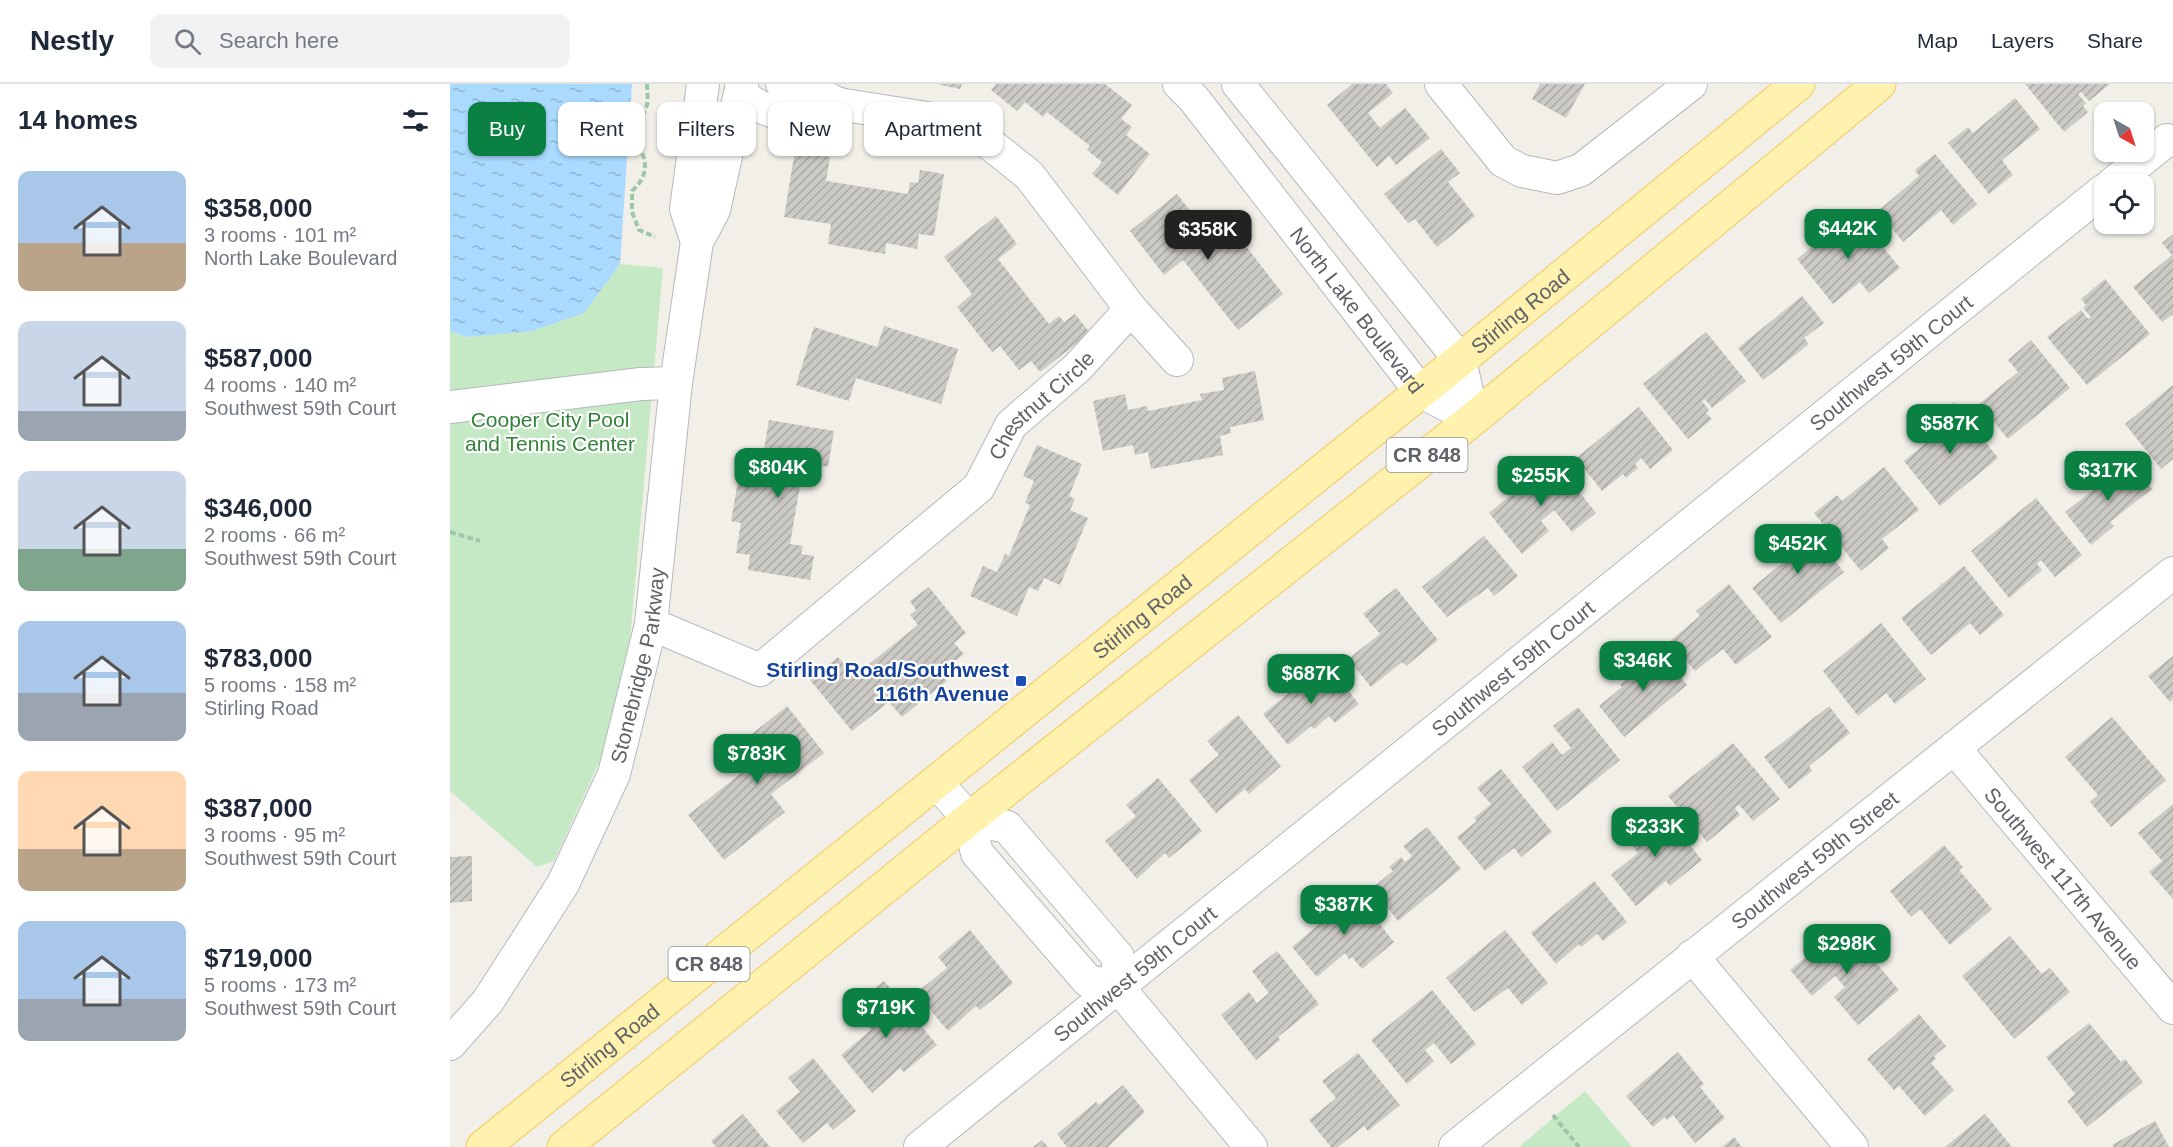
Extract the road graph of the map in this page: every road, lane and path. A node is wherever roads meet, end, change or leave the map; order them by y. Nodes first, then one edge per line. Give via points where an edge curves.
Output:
1 (647, 84) edge
2 (782, 84) edge
3 (1179, 84) edge
4 (1238, 84) edge
5 (1441, 84) edge
6 (1691, 84) edge
7 (1798, 84) edge
8 (1879, 84) edge
9 (703, 85) edge
10 (744, 86) edge
11 (836, 102) edge
12 (852, 106) edge
13 (768, 111) edge
14 (2167, 140) dead end
15 (2124, 174) edge
16 (2094, 198) edge
17 (655, 237) dead end
18 (697, 242) junction
19 (1131, 309) junction
20 (1177, 360) dead end
21 (1460, 360) junction
22 (676, 383) junction
23 (1420, 391) junction
24 (450, 407) edge
25 (1473, 419) junction
26 (450, 532) edge
27 (480, 541) dead end
28 (2173, 573) edge
29 (651, 624) junction
30 (1954, 748) junction
31 (936, 782) junction
32 (969, 819) junction
33 (1692, 956) junction
34 (1118, 987) junction
35 (2173, 1008) edge
36 (450, 1044) edge
37 (1553, 1115) dead end
38 (483, 1147) edge
39 (564, 1147) edge
40 (920, 1147) edge
41 (1251, 1147) edge
42 (1455, 1147) edge
43 (1579, 1147) edge
44 (1852, 1147) edge

1 - 17 path via 648,104 638,121 637,139 646,156 644,173 632,191 632,212 639,230
2 - 11 street via 807,88
3 - 23 street, North Lake Boulevard
4 - 21 street, North Lake Boulevard
5 - 6 street via 1503,161 1522,171 1557,178 1581,170
7 - 21 main road, Stirling Road / CR 848
8 - 25 main road, CR 848
9 - 10 street
9 - 18 street, Stonebridge Parkway via 686,209
10 - 13 street via 747,101
10 - 18 street, Stonebridge Parkway via 714,210
12 - 19 street via 965,124 1029,175
14 - 15 street
16 - 34 street, Southwest 59th Court
18 - 22 street, Stonebridge Parkway
19 - 20 street
19 - 29 street, Chestnut Circle via 1077,368 1011,425 979,487 760,670
21 - 23 main road, Stirling Road / CR 848
21 - 25 street, North Lake Boulevard
22 - 24 street
22 - 29 street, Stonebridge Parkway
23 - 25 street, North Lake Boulevard
23 - 31 main road, Stirling Road / CR 848
25 - 32 main road, CR 848
26 - 27 path
28 - 30 street, Southwest 59th Street
29 - 36 street, Stonebridge Parkway via 614,774 563,884 488,1001
30 - 33 street, Southwest 59th Street
30 - 35 street, Southwest 117th Avenue
31 - 32 street
31 - 38 main road, Stirling Road / CR 848
32 - 34 street via 1007,827 1118,957
32 - 39 main road, CR 848
33 - 42 street, Southwest 59th Street
33 - 44 street
34 - 40 street, Southwest 59th Court
34 - 41 street
37 - 43 path

